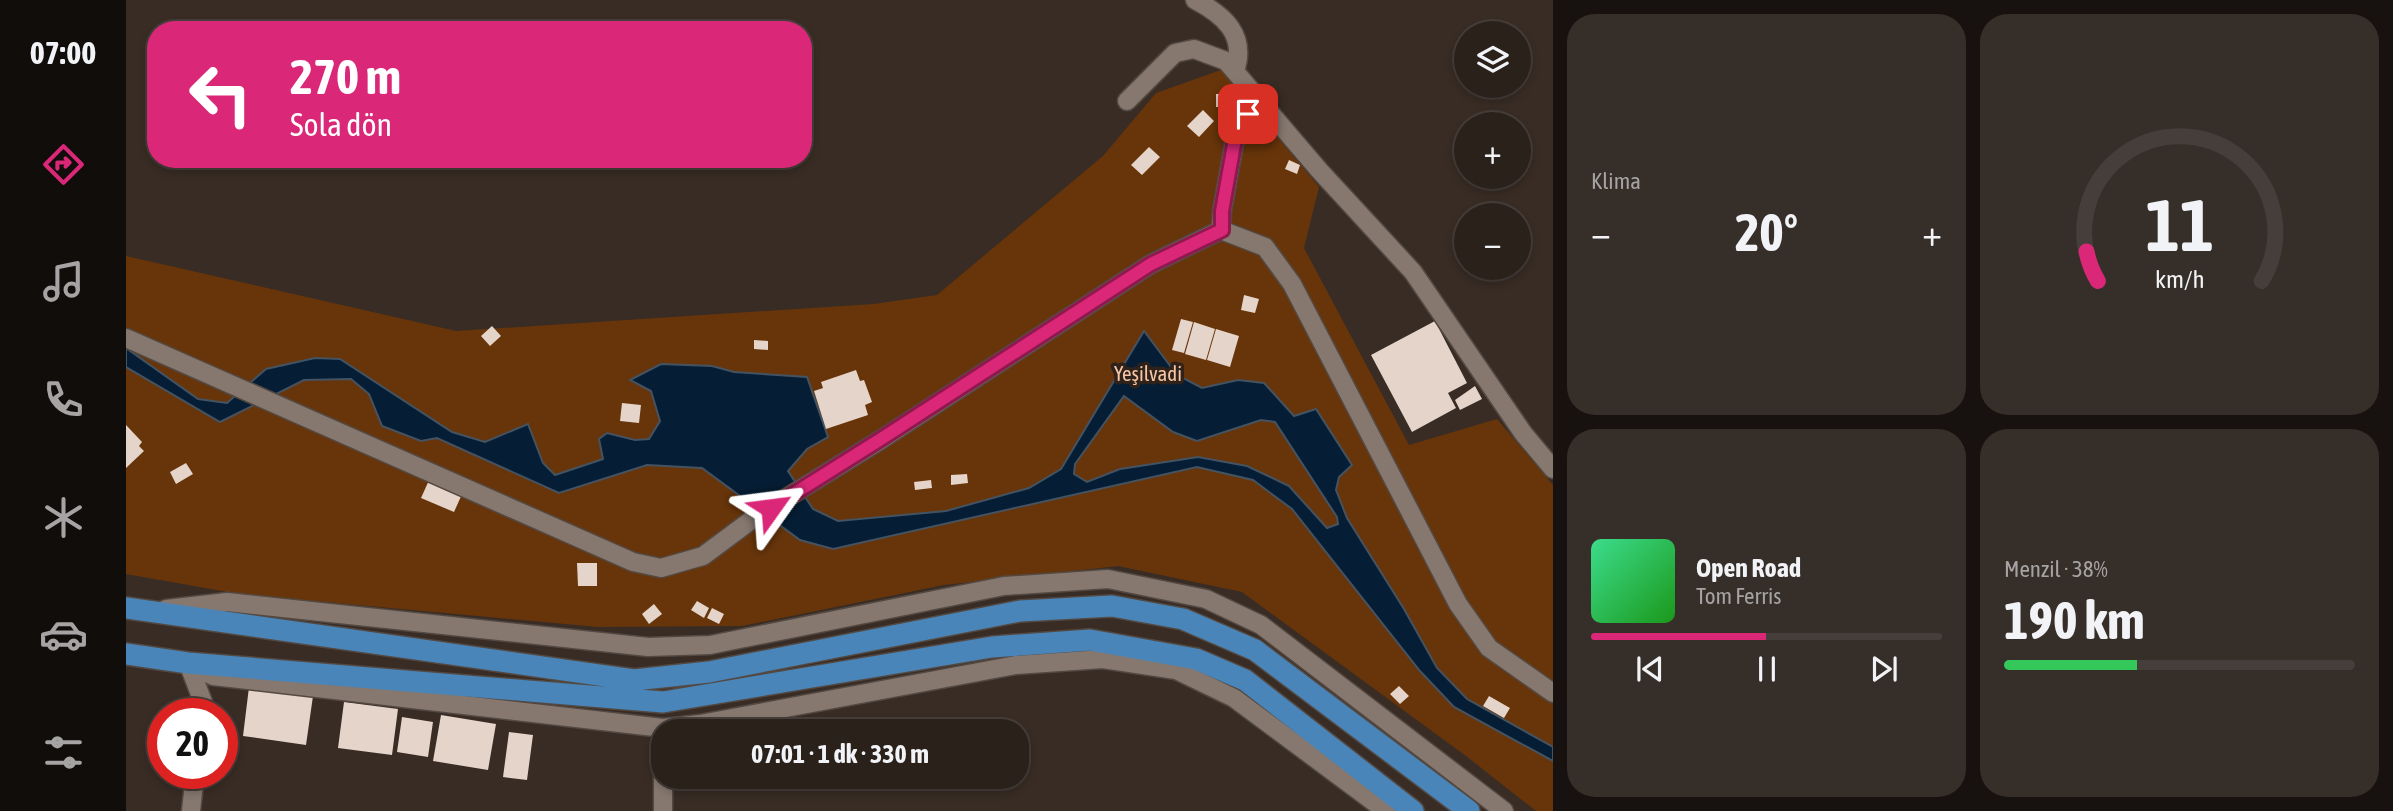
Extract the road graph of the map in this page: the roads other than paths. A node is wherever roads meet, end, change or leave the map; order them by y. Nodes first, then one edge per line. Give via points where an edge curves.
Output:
1 (1195, 0) edge
2 (1235, 71) junction
3 (1260, 100) junction
4 (1127, 101) dead end
5 (1222, 230) junction
6 (126, 338) edge
7 (1553, 469) edge
8 (133, 610) edge
9 (126, 654) edge
10 (188, 663) junction
11 (1553, 693) edge
12 (201, 698) edge
13 (724, 719) edge
14 (651, 727) edge
15 (193, 789) edge
16 (663, 789) edge
17 (191, 811) edge
18 (663, 811) edge
19 (1386, 811) edge
20 (1413, 811) edge
21 (1469, 811) edge
22 (1504, 811) edge

1 - 2 street via 1216,11 1231,27 1239,60
2 - 3 street
2 - 4 street via 1226,61 1194,49 1175,53
3 - 5 street via 1237,128
3 - 7 street via 1413,272 1523,433
5 - 6 street via 1151,264 754,518 703,556 661,568 633,562
5 - 11 street via 1265,247 1292,284 1458,604 1482,640
8 - 21 main road via 634,680 709,672 1020,611 1112,606 1183,619 1255,650
8 - 22 street via 227,602 648,647 710,645 1004,586 1108,579 1206,599 1261,625
9 - 10 main road
10 - 12 street
10 - 14 street via 213,676
10 - 20 main road via 663,702 992,647 1090,640 1196,659 1245,680
13 - 19 street via 1016,665 1103,659 1176,670 1234,698
15 - 17 street
16 - 18 street

